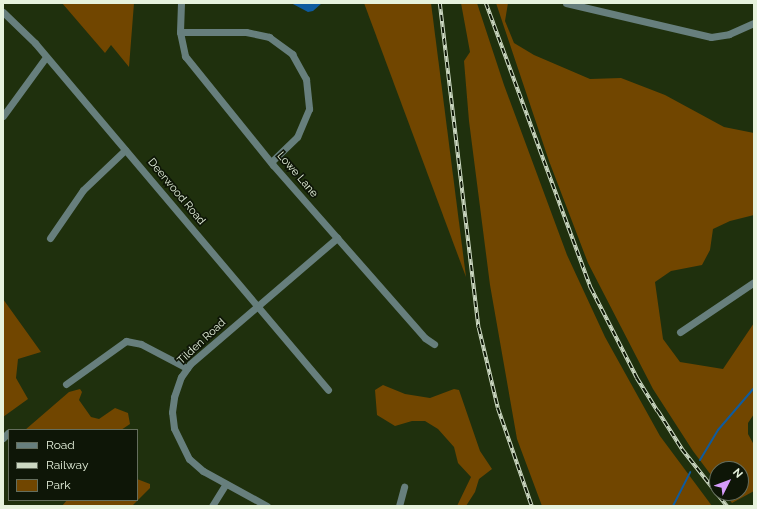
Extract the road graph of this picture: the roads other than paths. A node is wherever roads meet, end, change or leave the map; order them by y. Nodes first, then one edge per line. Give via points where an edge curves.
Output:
1 (181, 3) edge
2 (566, 3) edge
3 (3, 12) edge
4 (754, 23) edge
5 (180, 32) junction
6 (46, 57) junction
7 (3, 116) edge
8 (125, 150) junction
9 (271, 162) junction
10 (50, 238) dead end
11 (337, 238) junction
12 (754, 282) edge
13 (258, 306) junction
14 (680, 332) dead end
15 (434, 344) dead end
16 (187, 368) junction
17 (66, 384) dead end
18 (328, 390) dead end
19 (8, 432) edge
20 (3, 438) edge
21 (226, 484) junction
22 (404, 487) dead end
23 (212, 506) edge
24 (267, 506) edge
25 (399, 506) edge

1 - 5 street, Lowe Lane
2 - 4 street via 711,37 729,34
3 - 6 street, Deerwood Road
5 - 9 street, Lowe Lane via 185,56
5 - 9 street via 246,32 269,37 292,54 306,79 309,109 297,137
6 - 7 street
6 - 8 street, Deerwood Road
8 - 10 street via 83,190
8 - 13 street, Deerwood Road
9 - 11 street, Lowe Lane
11 - 13 street, Tilden Road
11 - 15 street, Lowe Lane via 425,338
12 - 14 street
13 - 16 street, Tilden Road
13 - 18 street, Deerwood Road
16 - 17 street via 141,344 126,341
16 - 21 street, Tilden Road via 176,389 172,406 177,438 196,466
19 - 20 street
21 - 23 street
21 - 24 street, Tilden Road
22 - 25 street

